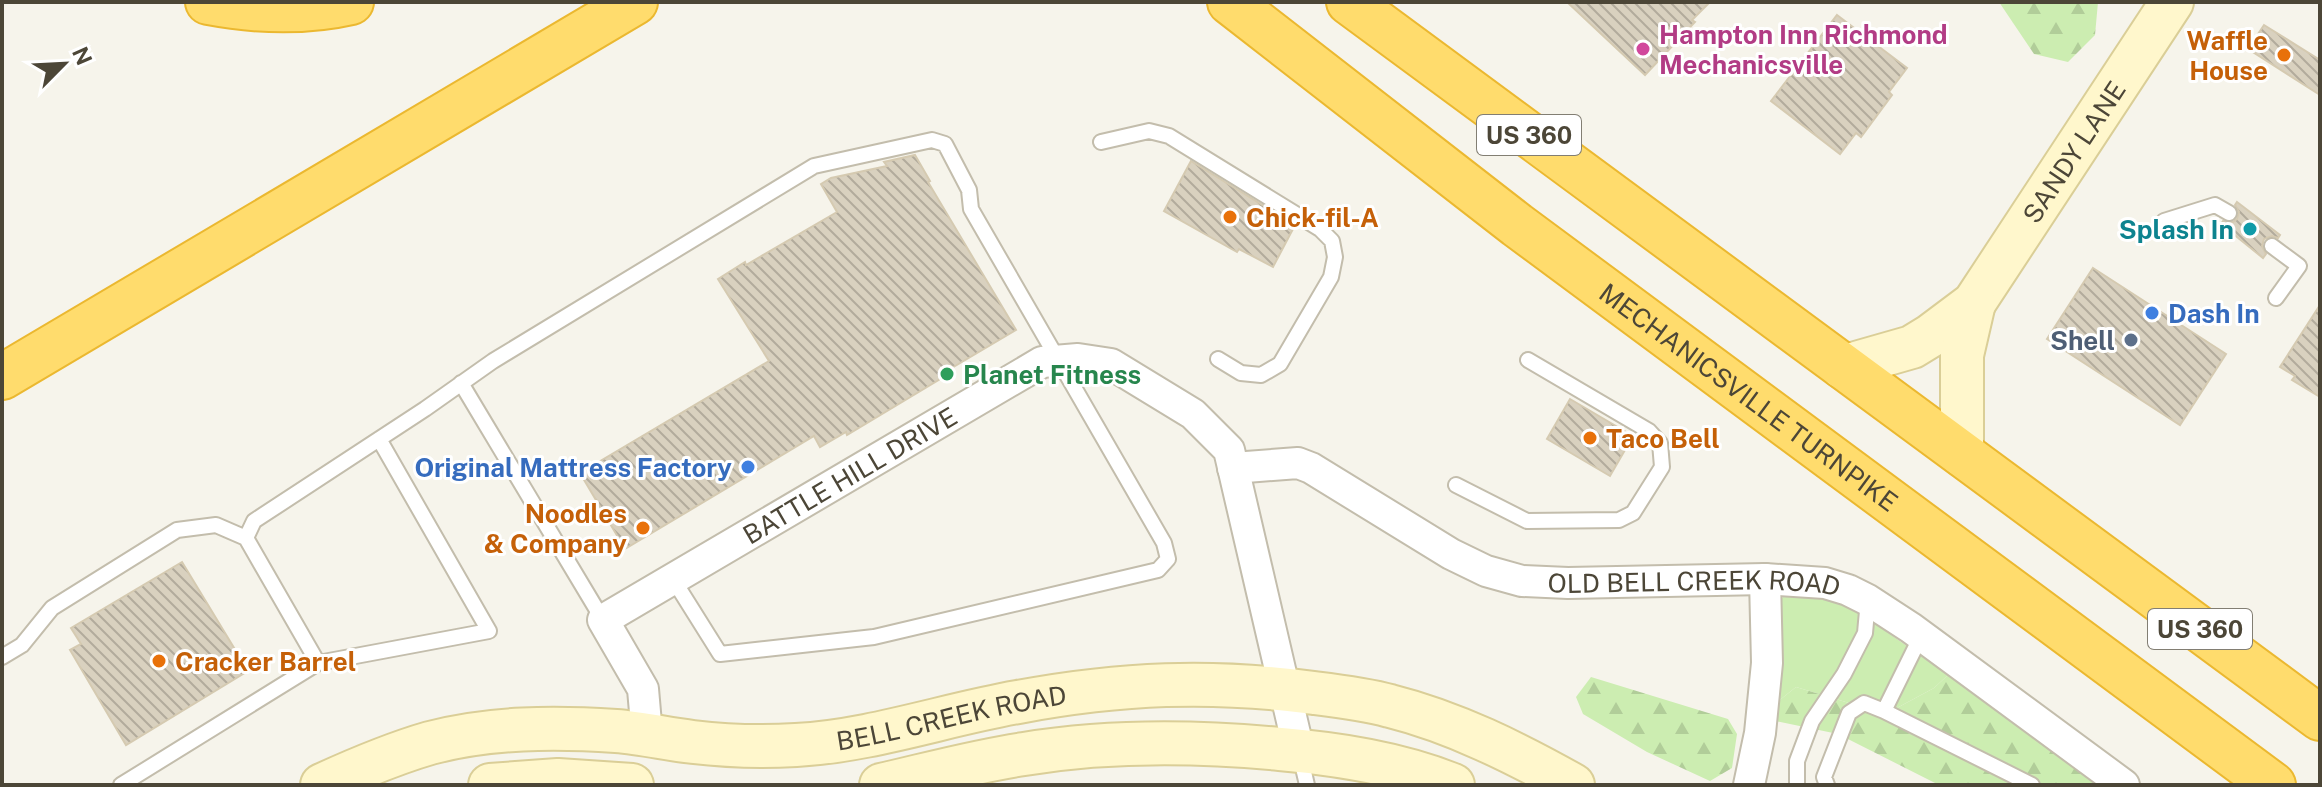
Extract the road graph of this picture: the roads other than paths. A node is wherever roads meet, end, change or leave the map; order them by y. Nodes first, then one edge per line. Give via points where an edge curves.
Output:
1 (208, 2) edge
2 (351, 2) edge
3 (635, 2) edge
4 (1200, 2) edge
5 (1230, 2) edge
6 (1349, 2) edge
7 (1385, 2) edge
8 (2143, 2) edge
9 (2172, 2) edge
10 (2136, 57) junction
11 (1101, 142) dead end
12 (2229, 213) dead end
13 (2164, 221) dead end
14 (1517, 225) junction
15 (2272, 246) dead end
16 (1709, 268) junction
17 (2276, 298) dead end
18 (1974, 303) junction
19 (1218, 359) dead end
20 (1528, 360) dead end
21 (1057, 361) junction
22 (1842, 367) junction
23 (2, 377) edge
24 (461, 383) junction
25 (379, 439) junction
26 (1962, 455) junction
27 (1233, 468) junction
28 (1456, 485) dead end
29 (246, 538) junction
30 (673, 579) junction
31 (1765, 579) junction
32 (1868, 600) junction
33 (603, 620) junction
34 (1921, 636) junction
35 (2, 657) edge
36 (318, 663) junction
37 (2118, 670) junction
38 (1284, 689) junction
39 (1884, 711) junction
40 (2320, 718) edge
41 (647, 735) junction
42 (1303, 768) edge
43 (121, 785) edge
44 (322, 785) edge
45 (490, 785) edge
46 (632, 785) edge
47 (881, 785) edge
48 (1453, 785) edge
49 (1573, 785) edge
50 (1749, 785) edge
51 (1797, 785) edge
52 (1827, 785) edge
53 (2032, 785) edge
54 (2124, 785) edge
55 (2227, 785) edge
56 (2273, 785) edge

1 - 2 highway via 285,11
3 - 23 highway
4 - 14 highway
5 - 14 highway, MECHANICSVILLE TURNPIKE / US 360
6 - 16 highway, US 360
7 - 16 highway
8 - 10 main road
9 - 10 main road, SANDY LANE
10 - 18 main road, SANDY LANE
11 - 19 lane via 1149,131 1169,136 1332,241 1331,277 1280,364 1261,375 1241,373
12 - 13 lane via 2215,205
14 - 37 highway, MECHANICSVILLE TURNPIKE / US 360
15 - 17 lane via 2299,266
16 - 22 highway, US 360
18 - 22 main road, SANDY LANE via 1912,347
18 - 26 main road, SANDY LANE via 1962,355
20 - 28 lane via 1649,431 1660,443 1662,467 1633,513 1619,520 1527,521
21 - 24 lane via 971,209 969,190 945,144 932,140 814,166
21 - 27 street, BATTLE HILL DRIVE via 1111,364 1193,414 1229,450
21 - 30 street, BATTLE HILL DRIVE via 1042,362
21 - 30 lane via 1164,543 1168,559 1158,570 874,637 720,654
22 - 26 highway, US 360
24 - 25 lane
24 - 33 lane
25 - 29 lane via 254,521
25 - 36 lane via 489,631
26 - 40 highway, US 360
27 - 31 street, OLD BELL CREEK ROAD via 1298,463 1311,468 1451,554 1522,581
27 - 38 street, BATTLE HILL DRIVE
29 - 35 lane via 216,525 177,530 52,608 22,645
29 - 36 lane
30 - 33 street, BATTLE HILL DRIVE
31 - 32 street, OLD BELL CREEK ROAD via 1825,583
31 - 50 street via 1767,663
32 - 34 street, OLD BELL CREEK ROAD
32 - 51 lane via 1865,633 1812,721 1797,761
33 - 41 street via 643,689
34 - 39 lane
34 - 54 street, OLD BELL CREEK ROAD
36 - 43 lane
37 - 55 highway
37 - 56 highway, MECHANICSVILLE TURNPIKE / US 360
38 - 41 main road, BELL CREEK ROAD via 1214,683 1072,692 808,745 736,746
38 - 42 street, BATTLE HILL DRIVE
38 - 49 main road, BELL CREEK ROAD via 1388,705 1435,720
39 - 52 lane via 1864,703 1849,713 1824,777
39 - 53 lane
41 - 44 main road, BELL CREEK ROAD via 557,728 494,732 432,743
42 - 47 main road, BELL CREEK ROAD via 1221,743 1164,742 1024,754
42 - 48 main road, BELL CREEK ROAD via 1387,765
45 - 46 main road via 558,780

